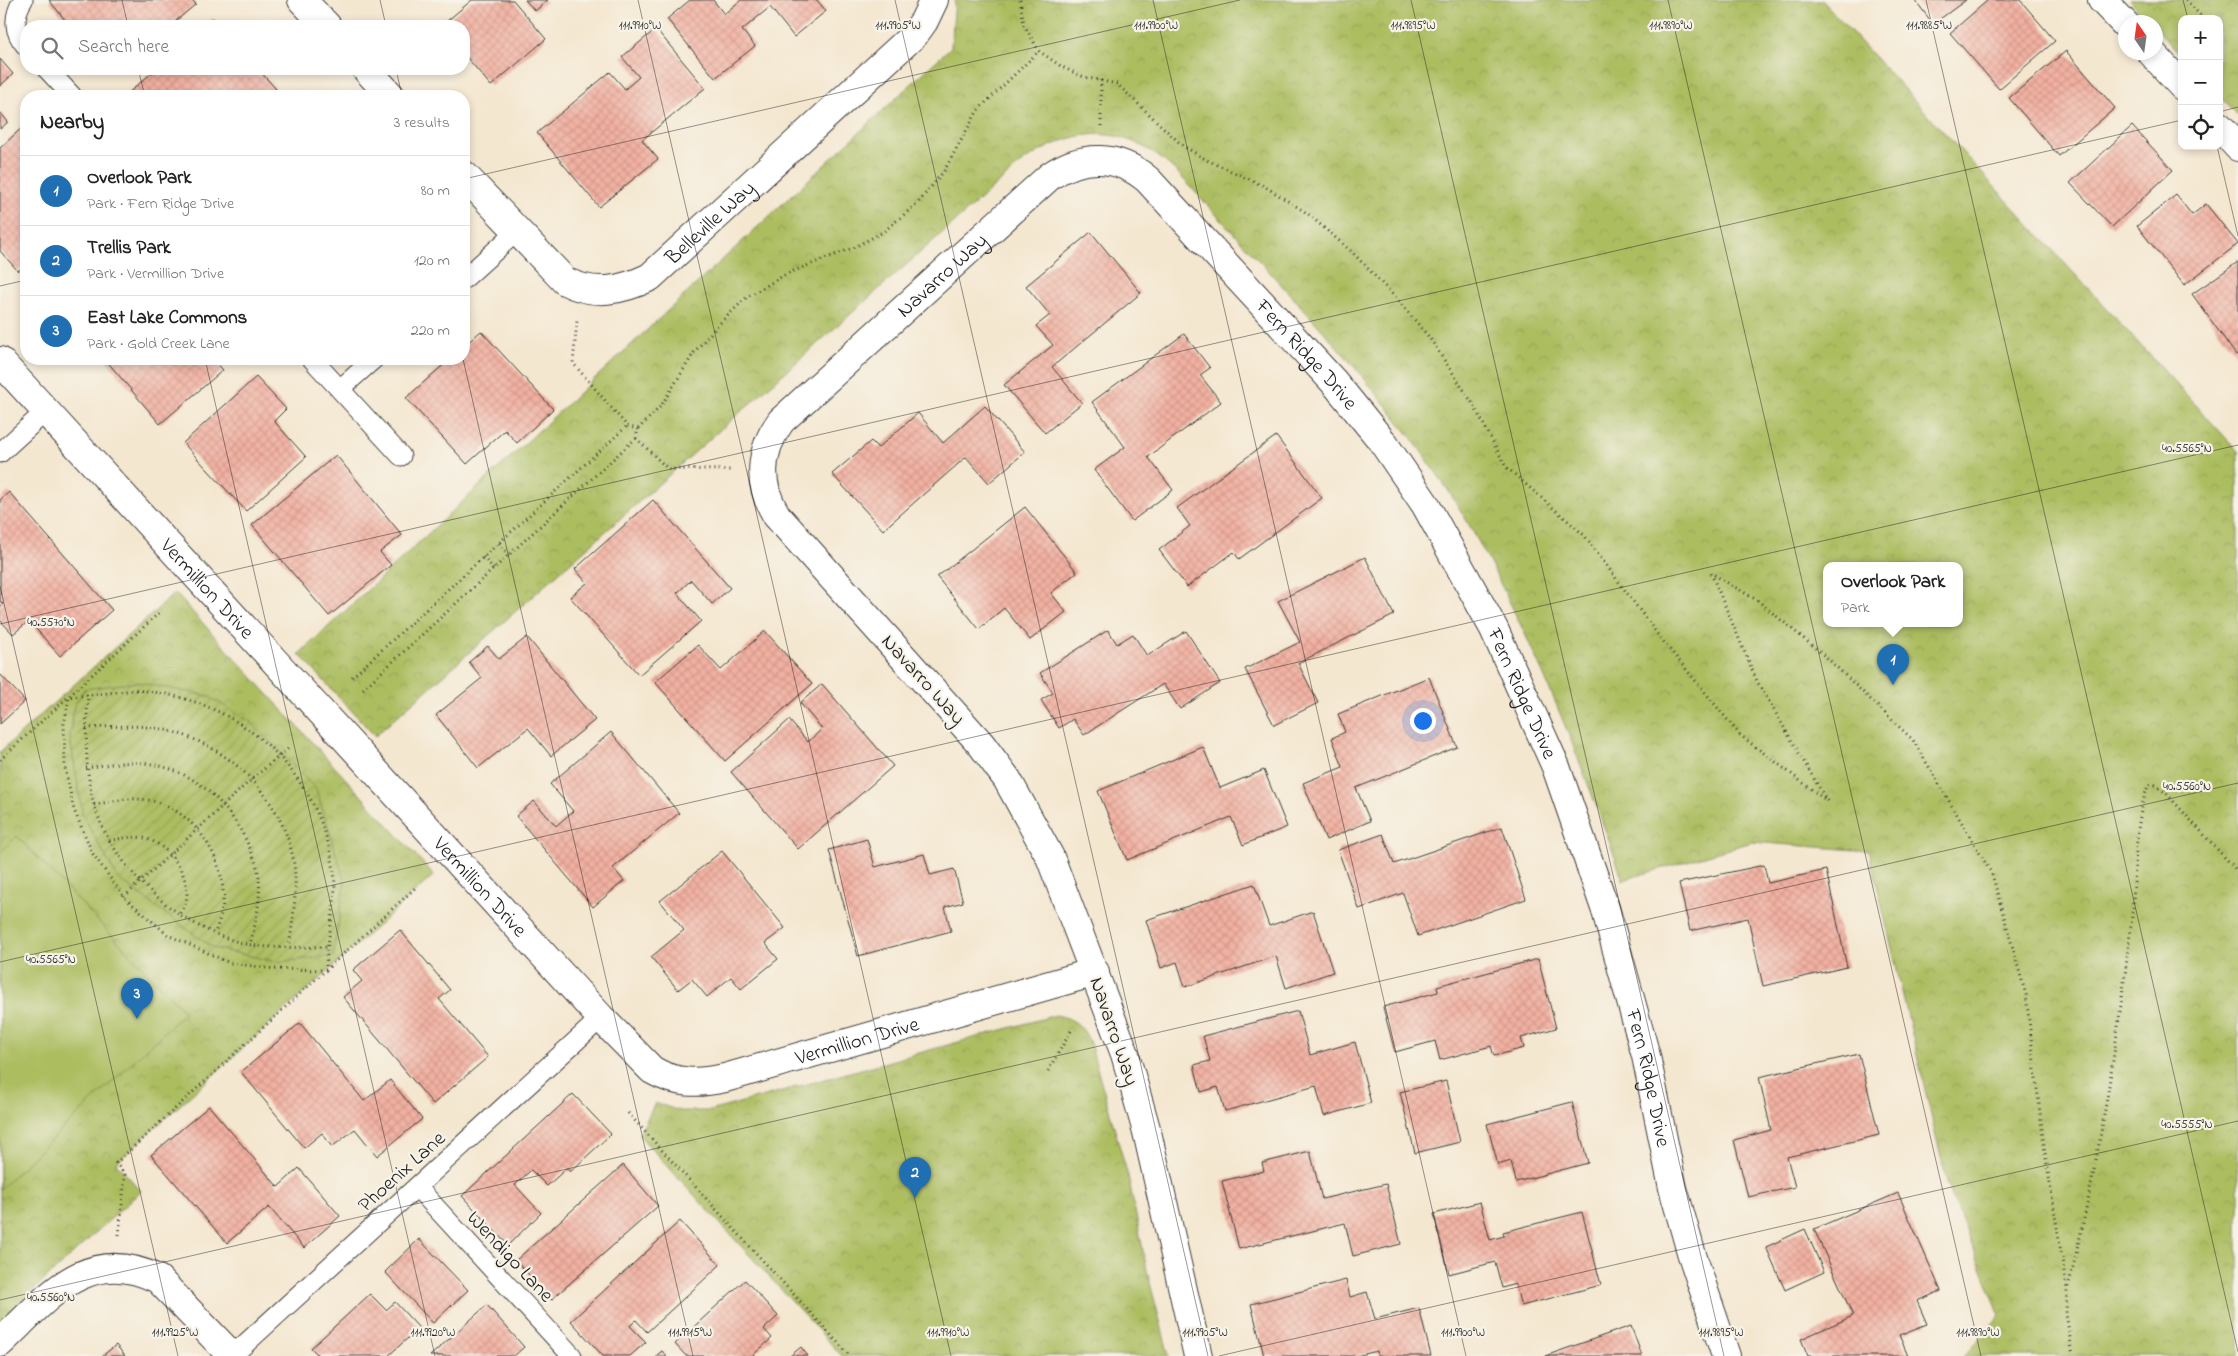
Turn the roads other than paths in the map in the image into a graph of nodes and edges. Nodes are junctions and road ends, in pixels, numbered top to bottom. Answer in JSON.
{"nodes":[{"id":1,"x":23,"y":0,"type":"edge"},
{"id":2,"x":302,"y":0,"type":"edge"},
{"id":3,"x":934,"y":0,"type":"edge"},
{"id":4,"x":2102,"y":0,"type":"edge"},
{"id":5,"x":2118,"y":17,"type":"edge"},
{"id":6,"x":321,"y":20,"type":"edge"},
{"id":7,"x":20,"y":37,"type":"edge"},
{"id":8,"x":2158,"y":60,"type":"edge"},
{"id":9,"x":53,"y":75,"type":"edge"},
{"id":10,"x":372,"y":75,"type":"edge"},
{"id":11,"x":2178,"y":82,"type":"edge"},
{"id":12,"x":66,"y":90,"type":"edge"},
{"id":13,"x":385,"y":90,"type":"edge"},
{"id":14,"x":2223,"y":130,"type":"edge"},
{"id":15,"x":1101,"y":147,"type":"joint"},
{"id":16,"x":2238,"y":147,"type":"edge"},
{"id":17,"x":470,"y":182,"type":"edge"},
{"id":18,"x":516,"y":232,"type":"junction"},
{"id":19,"x":470,"y":274,"type":"edge"},
{"id":20,"x":0,"y":361,"type":"edge"},
{"id":21,"x":317,"y":365,"type":"edge"},
{"id":22,"x":367,"y":365,"type":"edge"},
{"id":23,"x":340,"y":390,"type":"junction"},
{"id":24,"x":46,"y":411,"type":"junction"},
{"id":25,"x":0,"y":453,"type":"edge"},
{"id":26,"x":401,"y":456,"type":"dead end"},
{"id":27,"x":1095,"y":972,"type":"junction"},
{"id":28,"x":601,"y":1018,"type":"junction"},
{"id":29,"x":417,"y":1187,"type":"junction"},
{"id":30,"x":0,"y":1343,"type":"edge"},
{"id":31,"x":232,"y":1356,"type":"edge"},
{"id":32,"x":572,"y":1356,"type":"edge"},
{"id":33,"x":1198,"y":1356,"type":"edge"},
{"id":34,"x":1726,"y":1356,"type":"edge"}],
"edges":[{"from":1,"to":7,"type":"lane"},
{"from":2,"to":6,"type":"street"},
{"from":3,"to":18,"type":"street","name":"Belleville Way"},
{"from":4,"to":5,"type":"street"},
{"from":8,"to":11,"type":"street"},
{"from":9,"to":12,"type":"lane"},
{"from":10,"to":13,"type":"street"},
{"from":14,"to":16,"type":"street"},
{"from":15,"to":27,"type":"street","name":"Navarro Way"},
{"from":15,"to":34,"type":"street","name":"Fern Ridge Drive"},
{"from":17,"to":18,"type":"street","name":"Belleville Way"},
{"from":18,"to":19,"type":"lane"},
{"from":20,"to":24,"type":"street","name":"Vermillion Drive"},
{"from":21,"to":23,"type":"lane"},
{"from":22,"to":23,"type":"lane"},
{"from":23,"to":26,"type":"lane"},
{"from":24,"to":25,"type":"lane"},
{"from":24,"to":28,"type":"street","name":"Vermillion Drive"},
{"from":27,"to":28,"type":"street","name":"Vermillion Drive"},
{"from":27,"to":33,"type":"street","name":"Navarro Way"},
{"from":28,"to":29,"type":"lane","name":"Phoenix Lane"},
{"from":29,"to":31,"type":"lane","name":"Phoenix Lane"},
{"from":29,"to":32,"type":"lane","name":"Wendigo Lane"},
{"from":30,"to":31,"type":"street"}]}
